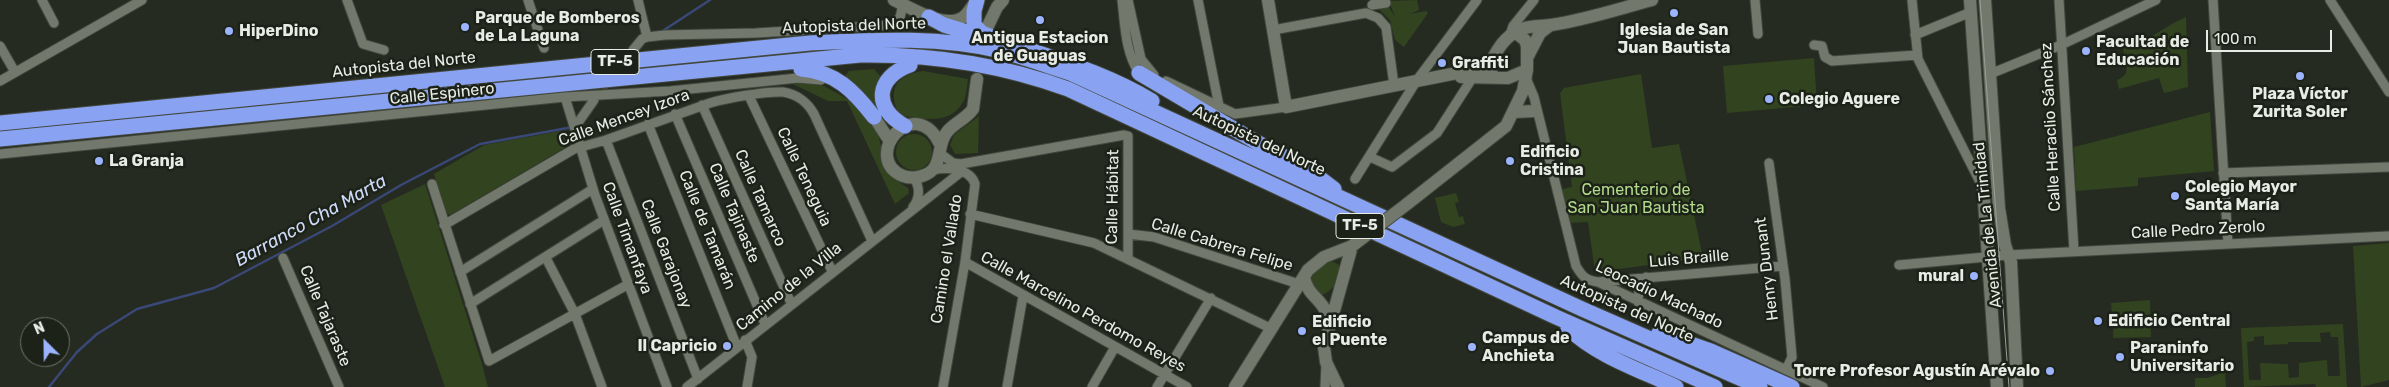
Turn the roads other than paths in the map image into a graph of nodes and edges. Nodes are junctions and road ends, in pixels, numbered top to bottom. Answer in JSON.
{"nodes":[{"id":1,"x":42,"y":0,"type":"edge"},
{"id":2,"x":142,"y":0,"type":"edge"},
{"id":3,"x":347,"y":0,"type":"edge"},
{"id":4,"x":528,"y":0,"type":"edge"},
{"id":5,"x":638,"y":0,"type":"edge"},
{"id":6,"x":977,"y":0,"type":"edge"},
{"id":7,"x":1003,"y":0,"type":"edge"},
{"id":8,"x":1122,"y":0,"type":"edge"},
{"id":9,"x":1128,"y":0,"type":"edge"},
{"id":10,"x":1198,"y":0,"type":"edge"},
{"id":11,"x":1268,"y":0,"type":"edge"},
{"id":12,"x":1477,"y":0,"type":"edge"},
{"id":13,"x":1534,"y":0,"type":"edge"},
{"id":14,"x":1652,"y":0,"type":"edge"},
{"id":15,"x":1755,"y":0,"type":"edge"},
{"id":16,"x":1912,"y":0,"type":"edge"},
{"id":17,"x":2059,"y":0,"type":"edge"},
{"id":18,"x":2156,"y":0,"type":"edge"},
{"id":19,"x":2213,"y":0,"type":"edge"},
{"id":20,"x":2330,"y":0,"type":"edge"},
{"id":21,"x":1987,"y":1,"type":"edge"},
{"id":22,"x":899,"y":2,"type":"edge"},
{"id":23,"x":1375,"y":2,"type":"edge"},
{"id":24,"x":1970,"y":6,"type":"edge"},
{"id":25,"x":929,"y":17,"type":"junction"},
{"id":26,"x":1374,"y":17,"type":"junction"},
{"id":27,"x":54,"y":23,"type":"dead end"},
{"id":28,"x":1549,"y":26,"type":"junction"},
{"id":29,"x":986,"y":30,"type":"dead end"},
{"id":30,"x":1273,"y":30,"type":"junction"},
{"id":31,"x":1512,"y":34,"type":"junction"},
{"id":32,"x":1758,"y":34,"type":"dead end"},
{"id":33,"x":1915,"y":35,"type":"junction"},
{"id":34,"x":647,"y":37,"type":"junction"},
{"id":35,"x":1004,"y":41,"type":"junction"},
{"id":36,"x":1814,"y":45,"type":"dead end"},
{"id":37,"x":2061,"y":45,"type":"junction"},
{"id":38,"x":0,"y":46,"type":"edge"},
{"id":39,"x":544,"y":48,"type":"dead end"},
{"id":40,"x":384,"y":50,"type":"dead end"},
{"id":41,"x":633,"y":50,"type":"dead end"},
{"id":42,"x":1917,"y":55,"type":"junction"},
{"id":43,"x":1493,"y":58,"type":"junction"},
{"id":44,"x":910,"y":65,"type":"junction"},
{"id":45,"x":721,"y":68,"type":"junction"},
{"id":46,"x":801,"y":69,"type":"junction"},
{"id":47,"x":1527,"y":69,"type":"junction"},
{"id":48,"x":15,"y":72,"type":"junction"},
{"id":49,"x":1140,"y":73,"type":"joint"},
{"id":50,"x":1990,"y":74,"type":"junction"},
{"id":51,"x":1473,"y":77,"type":"junction"},
{"id":52,"x":1436,"y":78,"type":"junction"},
{"id":53,"x":1494,"y":78,"type":"junction"},
{"id":54,"x":1508,"y":78,"type":"junction"},
{"id":55,"x":1417,"y":80,"type":"junction"},
{"id":56,"x":0,"y":82,"type":"edge"},
{"id":57,"x":1394,"y":85,"type":"junction"},
{"id":58,"x":1523,"y":91,"type":"junction"},
{"id":59,"x":2389,"y":92,"type":"edge"},
{"id":60,"x":749,"y":96,"type":"junction"},
{"id":61,"x":565,"y":97,"type":"junction"},
{"id":62,"x":594,"y":100,"type":"tunnel mouth"},
{"id":63,"x":702,"y":106,"type":"junction"},
{"id":64,"x":1218,"y":106,"type":"junction"},
{"id":65,"x":1286,"y":107,"type":"junction"},
{"id":66,"x":1514,"y":112,"type":"junction"},
{"id":67,"x":1536,"y":112,"type":"junction"},
{"id":68,"x":675,"y":114,"type":"junction"},
{"id":69,"x":874,"y":117,"type":"junction"},
{"id":70,"x":0,"y":123,"type":"edge"},
{"id":71,"x":648,"y":124,"type":"junction"},
{"id":72,"x":575,"y":126,"type":"junction"},
{"id":73,"x":905,"y":126,"type":"junction"},
{"id":74,"x":929,"y":128,"type":"junction"},
{"id":75,"x":1164,"y":133,"type":"junction"},
{"id":76,"x":1213,"y":138,"type":"junction"},
{"id":77,"x":0,"y":140,"type":"edge"},
{"id":78,"x":606,"y":140,"type":"junction"},
{"id":79,"x":889,"y":140,"type":"junction"},
{"id":80,"x":580,"y":148,"type":"junction"},
{"id":81,"x":940,"y":149,"type":"junction"},
{"id":82,"x":0,"y":154,"type":"edge"},
{"id":83,"x":1370,"y":157,"type":"junction"},
{"id":84,"x":1769,"y":163,"type":"dead end"},
{"id":85,"x":2389,"y":167,"type":"edge"},
{"id":86,"x":933,"y":170,"type":"junction"},
{"id":87,"x":961,"y":172,"type":"junction"},
{"id":88,"x":2223,"y":173,"type":"junction"},
{"id":89,"x":914,"y":178,"type":"junction"},
{"id":90,"x":1354,"y":179,"type":"dead end"},
{"id":91,"x":432,"y":184,"type":"dead end"},
{"id":92,"x":1983,"y":187,"type":"junction"},
{"id":93,"x":593,"y":189,"type":"junction"},
{"id":94,"x":1348,"y":202,"type":"junction"},
{"id":95,"x":910,"y":211,"type":"junction"},
{"id":96,"x":970,"y":214,"type":"junction"},
{"id":97,"x":604,"y":220,"type":"junction"},
{"id":98,"x":444,"y":224,"type":"junction"},
{"id":99,"x":1128,"y":234,"type":"junction"},
{"id":100,"x":2389,"y":236,"type":"edge"},
{"id":101,"x":872,"y":241,"type":"junction"},
{"id":102,"x":2228,"y":244,"type":"junction"},
{"id":103,"x":1352,"y":246,"type":"junction"},
{"id":104,"x":2074,"y":251,"type":"junction"},
{"id":105,"x":1330,"y":254,"type":"junction"},
{"id":106,"x":1999,"y":256,"type":"junction"},
{"id":107,"x":283,"y":258,"type":"dead end"},
{"id":108,"x":546,"y":258,"type":"junction"},
{"id":109,"x":1128,"y":258,"type":"junction"},
{"id":110,"x":965,"y":262,"type":"junction"},
{"id":111,"x":1899,"y":265,"type":"dead end"},
{"id":112,"x":1783,"y":266,"type":"junction"},
{"id":113,"x":1345,"y":268,"type":"junction"},
{"id":114,"x":832,"y":271,"type":"junction"},
{"id":115,"x":460,"y":272,"type":"junction"},
{"id":116,"x":1646,"y":277,"type":"junction"},
{"id":117,"x":1598,"y":282,"type":"junction"},
{"id":118,"x":628,"y":285,"type":"junction"},
{"id":119,"x":1340,"y":287,"type":"junction"},
{"id":120,"x":1308,"y":288,"type":"junction"},
{"id":121,"x":1023,"y":296,"type":"junction"},
{"id":122,"x":1212,"y":298,"type":"junction"},
{"id":123,"x":1288,"y":299,"type":"junction"},
{"id":124,"x":1638,"y":302,"type":"junction"},
{"id":125,"x":791,"y":303,"type":"junction"},
{"id":126,"x":470,"y":304,"type":"junction"},
{"id":127,"x":574,"y":314,"type":"junction"},
{"id":128,"x":1556,"y":317,"type":"junction"},
{"id":129,"x":765,"y":324,"type":"junction"},
{"id":130,"x":1270,"y":328,"type":"junction"},
{"id":131,"x":1328,"y":328,"type":"junction"},
{"id":132,"x":1636,"y":332,"type":"junction"},
{"id":133,"x":746,"y":340,"type":"junction"},
{"id":134,"x":737,"y":347,"type":"junction"},
{"id":135,"x":1115,"y":347,"type":"junction"},
{"id":136,"x":1326,"y":362,"type":"junction"},
{"id":137,"x":1752,"y":368,"type":"junction"},
{"id":138,"x":1786,"y":370,"type":"junction"},
{"id":139,"x":1165,"y":374,"type":"junction"},
{"id":140,"x":698,"y":379,"type":"junction"},
{"id":141,"x":339,"y":387,"type":"edge"},
{"id":142,"x":602,"y":387,"type":"edge"},
{"id":143,"x":667,"y":387,"type":"edge"},
{"id":144,"x":687,"y":387,"type":"edge"},
{"id":145,"x":747,"y":387,"type":"edge"},
{"id":146,"x":943,"y":387,"type":"edge"},
{"id":147,"x":1007,"y":387,"type":"edge"},
{"id":148,"x":1092,"y":387,"type":"edge"},
{"id":149,"x":1157,"y":387,"type":"edge"},
{"id":150,"x":1187,"y":387,"type":"edge"},
{"id":151,"x":1235,"y":387,"type":"edge"},
{"id":152,"x":1325,"y":387,"type":"edge"},
{"id":153,"x":1338,"y":387,"type":"edge"},
{"id":154,"x":1676,"y":387,"type":"edge"},
{"id":155,"x":1715,"y":387,"type":"edge"},
{"id":156,"x":1760,"y":387,"type":"edge"},
{"id":157,"x":1792,"y":387,"type":"edge"},
{"id":158,"x":1798,"y":387,"type":"edge"},
{"id":159,"x":1823,"y":387,"type":"edge"},
{"id":160,"x":1997,"y":387,"type":"edge"},
{"id":161,"x":2017,"y":387,"type":"edge"}],
"edges":[{"from":1,"to":27,"type":"street"},
{"from":2,"to":48,"type":"street"},
{"from":3,"to":40,"type":"street"},
{"from":4,"to":39,"type":"street"},
{"from":5,"to":34,"type":"street"},
{"from":6,"to":25,"type":"street"},
{"from":6,"to":35,"type":"highway"},
{"from":7,"to":29,"type":"street"},
{"from":8,"to":49,"type":"street"},
{"from":9,"to":64,"type":"street"},
{"from":10,"to":64,"type":"street"},
{"from":11,"to":30,"type":"street"},
{"from":12,"to":55,"type":"street"},
{"from":13,"to":31,"type":"street"},
{"from":14,"to":28,"type":"street"},
{"from":15,"to":32,"type":"street"},
{"from":16,"to":33,"type":"street"},
{"from":17,"to":37,"type":"street","name":"Calle Heraclio Sánchez"},
{"from":18,"to":37,"type":"street"},
{"from":19,"to":88,"type":"street"},
{"from":20,"to":59,"type":"street"},
{"from":21,"to":50,"type":"street","name":"Avenida de La Trinidad"},
{"from":22,"to":25,"type":"street"},
{"from":22,"to":34,"type":"street"},
{"from":23,"to":26,"type":"street"},
{"from":24,"to":33,"type":"street"},
{"from":24,"to":92,"type":"street","name":"Avenida de La Trinidad"},
{"from":25,"to":35,"type":"highway"},
{"from":26,"to":30,"type":"street"},
{"from":26,"to":57,"type":"street"},
{"from":28,"to":31,"type":"street"},
{"from":28,"to":47,"type":"street"},
{"from":30,"to":65,"type":"street"},
{"from":31,"to":43,"type":"street"},
{"from":31,"to":47,"type":"street"},
{"from":33,"to":42,"type":"street"},
{"from":34,"to":41,"type":"street"},
{"from":35,"to":76,"type":"highway"},
{"from":36,"to":42,"type":"street"},
{"from":37,"to":50,"type":"street"},
{"from":37,"to":104,"type":"street","name":"Calle Heraclio Sánchez"},
{"from":38,"to":48,"type":"street"},
{"from":42,"to":92,"type":"street"},
{"from":43,"to":52,"type":"street"},
{"from":43,"to":53,"type":"street"},
{"from":44,"to":46,"type":"highway"},
{"from":44,"to":73,"type":"highway"},
{"from":44,"to":75,"type":"highway"},
{"from":45,"to":46,"type":"highway"},
{"from":45,"to":75,"type":"highway","name":"Autopista del Norte","number":"TF-5"},
{"from":45,"to":77,"type":"highway","name":"Autopista del Norte","number":"TF-5"},
{"from":46,"to":69,"type":"highway"},
{"from":47,"to":54,"type":"street"},
{"from":47,"to":58,"type":"street"},
{"from":47,"to":67,"type":"street","name":"Leocadio Machado"},
{"from":48,"to":56,"type":"street"},
{"from":49,"to":94,"type":"highway"},
{"from":50,"to":106,"type":"street","name":"Avenida de La Trinidad"},
{"from":51,"to":52,"type":"street"},
{"from":51,"to":53,"type":"street"},
{"from":51,"to":83,"type":"street"},
{"from":52,"to":55,"type":"street"},
{"from":53,"to":54,"type":"street"},
{"from":54,"to":58,"type":"street"},
{"from":55,"to":57,"type":"street"},
{"from":55,"to":83,"type":"street"},
{"from":57,"to":65,"type":"street"},
{"from":58,"to":66,"type":"street"},
{"from":58,"to":67,"type":"street","name":"Leocadio Machado"},
{"from":60,"to":63,"type":"street","name":"Calle Mencey Izora"},
{"from":60,"to":101,"type":"street","name":"Calle Mencey Izora"},
{"from":60,"to":114,"type":"street","name":"Calle Teneguia"},
{"from":61,"to":69,"type":"street","name":"Calle Espinero"},
{"from":61,"to":72,"type":"street","name":"Calle Timanfaya"},
{"from":61,"to":82,"type":"street","name":"Calle Espinero"},
{"from":62,"to":72,"type":"street"},
{"from":63,"to":68,"type":"street","name":"Calle Mencey Izora"},
{"from":63,"to":125,"type":"street","name":"Calle Tamarco"},
{"from":64,"to":65,"type":"street"},
{"from":66,"to":67,"type":"street"},
{"from":66,"to":103,"type":"street","bridge":true},
{"from":67,"to":117,"type":"street","name":"Leocadio Machado"},
{"from":68,"to":71,"type":"street","name":"Calle Mencey Izora"},
{"from":68,"to":129,"type":"street","name":"Calle Tajinaste"},
{"from":69,"to":79,"type":"street"},
{"from":70,"to":76,"type":"highway","name":"Autopista del Norte","number":"TF-5"},
{"from":71,"to":78,"type":"street","name":"Calle Mencey Izora"},
{"from":71,"to":134,"type":"street","name":"Calle de Tamarán"},
{"from":72,"to":80,"type":"street","name":"Calle Timanfaya"},
{"from":73,"to":74,"type":"street"},
{"from":73,"to":79,"type":"street"},
{"from":74,"to":81,"type":"street"},
{"from":74,"to":81,"type":"street"},
{"from":75,"to":128,"type":"highway","name":"Autopista del Norte","number":"TF-5"},
{"from":76,"to":94,"type":"highway","name":"Autopista del Norte","number":"TF-5"},
{"from":78,"to":80,"type":"street","name":"Calle Mencey Izora"},
{"from":78,"to":140,"type":"street","name":"Calle Garajonay"},
{"from":79,"to":89,"type":"street"},
{"from":80,"to":93,"type":"street","name":"Calle Timanfaya"},
{"from":80,"to":98,"type":"street","name":"Calle Mencey Izora"},
{"from":81,"to":86,"type":"street"},
{"from":81,"to":99,"type":"street","name":"Calle Hábitat"},
{"from":83,"to":90,"type":"street"},
{"from":84,"to":112,"type":"street","name":"Henry Dunant"},
{"from":85,"to":88,"type":"street"},
{"from":86,"to":87,"type":"street","name":"Camino el Vallado"},
{"from":86,"to":89,"type":"street"},
{"from":87,"to":95,"type":"street","name":"Camino de la Villa"},
{"from":87,"to":96,"type":"street","name":"Camino el Vallado"},
{"from":88,"to":102,"type":"street"},
{"from":89,"to":95,"type":"street"},
{"from":91,"to":98,"type":"street"},
{"from":92,"to":106,"type":"street","name":"Avenida de La Trinidad"},
{"from":93,"to":97,"type":"street","name":"Calle Timanfaya"},
{"from":93,"to":115,"type":"street"},
{"from":94,"to":132,"type":"highway","name":"Autopista del Norte","number":"TF-5"},
{"from":95,"to":101,"type":"street","name":"Camino de la Villa"},
{"from":96,"to":109,"type":"street"},
{"from":96,"to":110,"type":"street","name":"Camino el Vallado"},
{"from":97,"to":108,"type":"street"},
{"from":97,"to":118,"type":"street","name":"Calle Timanfaya"},
{"from":98,"to":115,"type":"street"},
{"from":99,"to":109,"type":"street","name":"Calle Hábitat"},
{"from":99,"to":120,"type":"street","name":"Calle Cabrera Felipe"},
{"from":100,"to":102,"type":"street","name":"Calle Pedro Zerolo"},
{"from":101,"to":114,"type":"street","name":"Camino de la Villa"},
{"from":102,"to":104,"type":"street","name":"Calle Pedro Zerolo"},
{"from":103,"to":105,"type":"street"},
{"from":103,"to":113,"type":"street"},
{"from":104,"to":106,"type":"street","name":"Calle Pedro Zerolo"},
{"from":105,"to":113,"type":"street"},
{"from":105,"to":120,"type":"street"},
{"from":106,"to":111,"type":"street","name":"Calle Pedro Zerolo"},
{"from":106,"to":160,"type":"street","name":"Avenida de La Trinidad"},
{"from":106,"to":161,"type":"street","name":"Avenida de La Trinidad"},
{"from":107,"to":141,"type":"street","name":"Calle Tajaraste"},
{"from":108,"to":126,"type":"street"},
{"from":108,"to":127,"type":"street"},
{"from":109,"to":122,"type":"street"},
{"from":110,"to":121,"type":"street","name":"Calle Marcelino Perdomo Reyes"},
{"from":110,"to":146,"type":"street","name":"Camino el Vallado"},
{"from":112,"to":116,"type":"street","name":"Luis Braille"},
{"from":112,"to":138,"type":"street","name":"Henry Dunant"},
{"from":113,"to":119,"type":"street"},
{"from":114,"to":125,"type":"street","name":"Camino de la Villa"},
{"from":115,"to":126,"type":"street"},
{"from":116,"to":117,"type":"street","name":"Luis Braille"},
{"from":116,"to":124,"type":"street"},
{"from":117,"to":124,"type":"street","name":"Leocadio Machado"},
{"from":118,"to":127,"type":"street"},
{"from":118,"to":143,"type":"street","name":"Calle Timanfaya"},
{"from":119,"to":120,"type":"street"},
{"from":119,"to":131,"type":"street"},
{"from":120,"to":123,"type":"street"},
{"from":120,"to":123,"type":"street"},
{"from":120,"to":131,"type":"street"},
{"from":121,"to":135,"type":"street","name":"Calle Marcelino Perdomo Reyes"},
{"from":121,"to":147,"type":"street"},
{"from":122,"to":130,"type":"street"},
{"from":122,"to":139,"type":"street"},
{"from":123,"to":130,"type":"street"},
{"from":124,"to":138,"type":"street","name":"Leocadio Machado"},
{"from":125,"to":129,"type":"street","name":"Camino de la Villa"},
{"from":126,"to":127,"type":"street"},
{"from":127,"to":142,"type":"street"},
{"from":128,"to":154,"type":"highway"},
{"from":128,"to":155,"type":"highway","name":"Autopista del Norte","number":"TF-5"},
{"from":129,"to":133,"type":"street","name":"Camino de la Villa"},
{"from":130,"to":151,"type":"street"},
{"from":131,"to":136,"type":"street"},
{"from":132,"to":137,"type":"highway"},
{"from":132,"to":156,"type":"highway","name":"Autopista del Norte","number":"TF-5"},
{"from":133,"to":134,"type":"street","name":"Camino de la Villa"},
{"from":133,"to":145,"type":"street"},
{"from":134,"to":140,"type":"street","name":"Camino de la Villa"},
{"from":135,"to":139,"type":"street","name":"Calle Marcelino Perdomo Reyes"},
{"from":135,"to":148,"type":"street"},
{"from":136,"to":152,"type":"street"},
{"from":136,"to":153,"type":"street"},
{"from":137,"to":157,"type":"highway"},
{"from":137,"to":158,"type":"highway"},
{"from":138,"to":159,"type":"street","name":"Leocadio Machado"},
{"from":139,"to":149,"type":"street"},
{"from":139,"to":150,"type":"street","name":"Calle Marcelino Perdomo Reyes"},
{"from":140,"to":144,"type":"street","name":"Camino de la Villa"}]}
